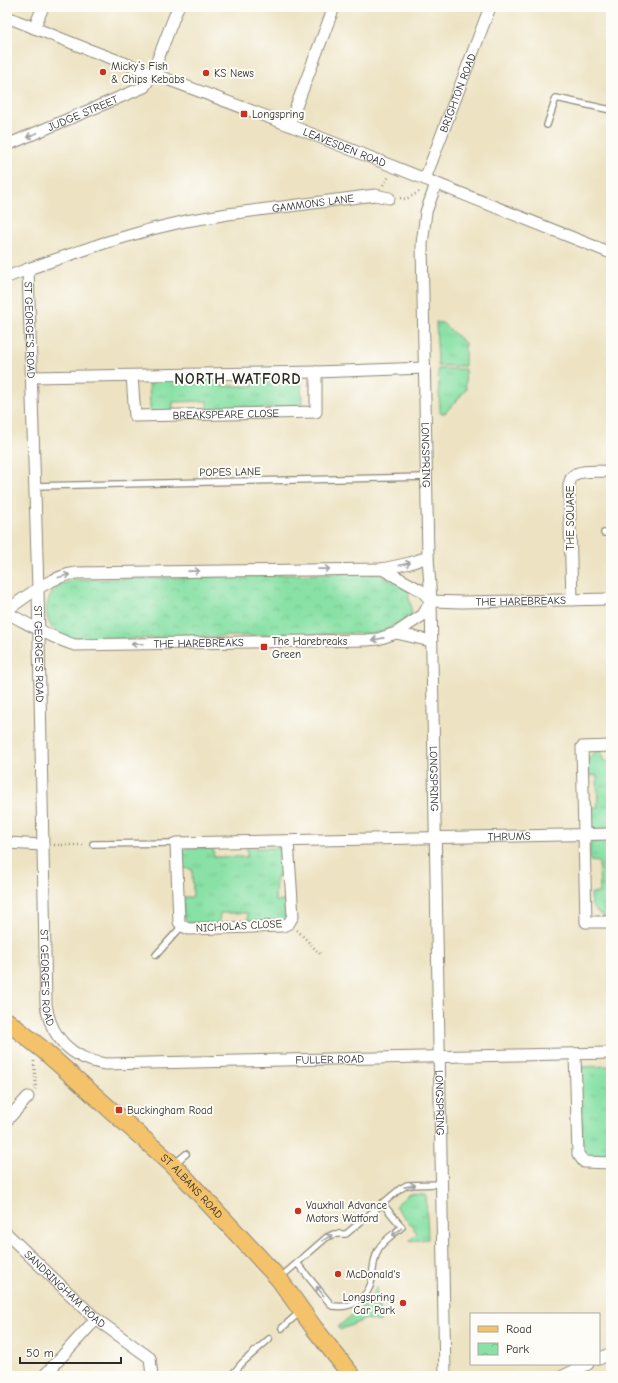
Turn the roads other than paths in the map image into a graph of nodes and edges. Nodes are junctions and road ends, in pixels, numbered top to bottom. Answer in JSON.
{"nodes":[{"id":1,"x":43,"y":7,"type":"edge"},
{"id":2,"x":334,"y":7,"type":"edge"},
{"id":3,"x":490,"y":7,"type":"edge"},
{"id":4,"x":175,"y":8,"type":"edge"},
{"id":5,"x":7,"y":17,"type":"edge"},
{"id":6,"x":34,"y":28,"type":"junction"},
{"id":7,"x":152,"y":74,"type":"junction"},
{"id":8,"x":611,"y":110,"type":"edge"},
{"id":9,"x":547,"y":124,"type":"dead end"},
{"id":10,"x":290,"y":126,"type":"junction"},
{"id":11,"x":7,"y":145,"type":"edge"},
{"id":12,"x":425,"y":179,"type":"junction"},
{"id":13,"x":436,"y":184,"type":"junction"},
{"id":14,"x":389,"y":198,"type":"road end"},
{"id":15,"x":611,"y":253,"type":"edge"},
{"id":16,"x":28,"y":269,"type":"junction"},
{"id":17,"x":7,"y":278,"type":"edge"},
{"id":18,"x":425,"y":368,"type":"junction"},
{"id":19,"x":316,"y":372,"type":"junction"},
{"id":20,"x":132,"y":376,"type":"junction"},
{"id":21,"x":32,"y":377,"type":"junction"},
{"id":22,"x":611,"y":471,"type":"edge"},
{"id":23,"x":427,"y":477,"type":"junction"},
{"id":24,"x":34,"y":486,"type":"junction"},
{"id":25,"x":604,"y":533,"type":"dead end"},
{"id":26,"x":611,"y":533,"type":"edge"},
{"id":27,"x":428,"y":557,"type":"junction"},
{"id":28,"x":382,"y":569,"type":"junction"},
{"id":29,"x":38,"y":589,"type":"junction"},
{"id":30,"x":611,"y":599,"type":"edge"},
{"id":31,"x":572,"y":600,"type":"junction"},
{"id":32,"x":431,"y":601,"type":"junction"},
{"id":33,"x":7,"y":610,"type":"edge"},
{"id":34,"x":7,"y":613,"type":"edge"},
{"id":35,"x":38,"y":630,"type":"junction"},
{"id":36,"x":396,"y":633,"type":"junction"},
{"id":37,"x":431,"y":641,"type":"junction"},
{"id":38,"x":611,"y":746,"type":"edge"},
{"id":39,"x":611,"y":834,"type":"edge"},
{"id":40,"x":584,"y":835,"type":"junction"},
{"id":41,"x":435,"y":837,"type":"junction"},
{"id":42,"x":288,"y":841,"type":"junction"},
{"id":43,"x":7,"y":843,"type":"edge"},
{"id":44,"x":176,"y":843,"type":"junction"},
{"id":45,"x":93,"y":844,"type":"road end"},
{"id":46,"x":43,"y":845,"type":"junction"},
{"id":47,"x":611,"y":922,"type":"edge"},
{"id":48,"x":182,"y":926,"type":"junction"},
{"id":49,"x":156,"y":955,"type":"dead end"},
{"id":50,"x":7,"y":1021,"type":"edge"},
{"id":51,"x":57,"y":1036,"type":"joint"},
{"id":52,"x":611,"y":1053,"type":"edge"},
{"id":53,"x":575,"y":1054,"type":"junction"},
{"id":54,"x":440,"y":1057,"type":"junction"},
{"id":55,"x":28,"y":1097,"type":"road end"},
{"id":56,"x":7,"y":1120,"type":"edge"},
{"id":57,"x":186,"y":1154,"type":"dead end"},
{"id":58,"x":611,"y":1163,"type":"edge"},
{"id":59,"x":173,"y":1165,"type":"junction"},
{"id":60,"x":442,"y":1184,"type":"junction"},
{"id":61,"x":382,"y":1202,"type":"junction"},
{"id":62,"x":7,"y":1234,"type":"edge"},
{"id":63,"x":297,"y":1263,"type":"junction"},
{"id":64,"x":279,"y":1278,"type":"junction"},
{"id":65,"x":302,"y":1310,"type":"junction"},
{"id":66,"x":96,"y":1319,"type":"junction"},
{"id":67,"x":282,"y":1328,"type":"dead end"},
{"id":68,"x":269,"y":1339,"type":"dead end"},
{"id":69,"x":611,"y":1353,"type":"edge"},
{"id":70,"x":600,"y":1358,"type":"edge"},
{"id":71,"x":586,"y":1365,"type":"edge"},
{"id":72,"x":44,"y":1376,"type":"edge"},
{"id":73,"x":152,"y":1376,"type":"edge"},
{"id":74,"x":231,"y":1376,"type":"edge"},
{"id":75,"x":352,"y":1376,"type":"edge"},
{"id":76,"x":446,"y":1376,"type":"edge"},
{"id":77,"x":563,"y":1376,"type":"edge"}],
"edges":[{"from":1,"to":6,"type":"street"},
{"from":2,"to":10,"type":"street"},
{"from":3,"to":12,"type":"street","name":"BRIGHTON ROAD"},
{"from":4,"to":7,"type":"street","name":"JUDGE STREET"},
{"from":5,"to":6,"type":"street","name":"LEAVESDEN ROAD"},
{"from":6,"to":7,"type":"street","name":"LEAVESDEN ROAD"},
{"from":7,"to":10,"type":"street","name":"LEAVESDEN ROAD"},
{"from":7,"to":11,"type":"street","name":"JUDGE STREET","one_way":true},
{"from":8,"to":9,"type":"lane"},
{"from":10,"to":12,"type":"street","name":"LEAVESDEN ROAD"},
{"from":12,"to":13,"type":"street","name":"LEAVESDEN ROAD"},
{"from":13,"to":15,"type":"street"},
{"from":13,"to":18,"type":"street","name":"LONGSPRING"},
{"from":14,"to":16,"type":"street","name":"GAMMONS LANE"},
{"from":16,"to":17,"type":"street","name":"GAMMONS LANE"},
{"from":16,"to":21,"type":"street","name":"ST GEORGE'S ROAD"},
{"from":18,"to":19,"type":"street"},
{"from":18,"to":23,"type":"street","name":"LONGSPRING"},
{"from":19,"to":20,"type":"street"},
{"from":19,"to":20,"type":"street","name":"BREAKSPEARE CLOSE"},
{"from":20,"to":21,"type":"street"},
{"from":21,"to":24,"type":"street","name":"ST GEORGE'S ROAD"},
{"from":22,"to":31,"type":"street","name":"THE SQUARE"},
{"from":23,"to":24,"type":"lane","name":"POPES LANE"},
{"from":23,"to":27,"type":"street","name":"LONGSPRING"},
{"from":24,"to":29,"type":"street","name":"ST GEORGE'S ROAD"},
{"from":25,"to":26,"type":"lane"},
{"from":28,"to":27,"type":"street","one_way":true},
{"from":27,"to":32,"type":"street","name":"LONGSPRING"},
{"from":29,"to":28,"type":"street","one_way":true},
{"from":28,"to":32,"type":"street"},
{"from":29,"to":33,"type":"street"},
{"from":29,"to":35,"type":"street","name":"ST GEORGE'S ROAD"},
{"from":30,"to":31,"type":"street","name":"THE HAREBREAKS"},
{"from":31,"to":32,"type":"street","name":"THE HAREBREAKS"},
{"from":32,"to":36,"type":"street","name":"THE HAREBREAKS"},
{"from":32,"to":37,"type":"street","name":"LONGSPRING"},
{"from":34,"to":35,"type":"street","name":"THE HAREBREAKS"},
{"from":36,"to":35,"type":"street","name":"THE HAREBREAKS","one_way":true},
{"from":35,"to":46,"type":"street","name":"ST GEORGE'S ROAD"},
{"from":36,"to":37,"type":"street"},
{"from":37,"to":41,"type":"street","name":"LONGSPRING"},
{"from":38,"to":40,"type":"street"},
{"from":39,"to":40,"type":"street","name":"THRUMS"},
{"from":40,"to":41,"type":"street","name":"THRUMS"},
{"from":40,"to":47,"type":"street"},
{"from":41,"to":42,"type":"street"},
{"from":41,"to":54,"type":"street","name":"LONGSPRING"},
{"from":42,"to":44,"type":"street"},
{"from":42,"to":48,"type":"street","name":"NICHOLAS CLOSE"},
{"from":43,"to":46,"type":"street"},
{"from":44,"to":45,"type":"lane"},
{"from":44,"to":48,"type":"street","name":"NICHOLAS CLOSE"},
{"from":46,"to":51,"type":"street","name":"ST GEORGE'S ROAD"},
{"from":48,"to":49,"type":"lane"},
{"from":50,"to":59,"type":"main road","name":"ST ALBANS ROAD"},
{"from":51,"to":54,"type":"street","name":"FULLER ROAD"},
{"from":52,"to":53,"type":"street","name":"FULLER ROAD"},
{"from":53,"to":54,"type":"street","name":"FULLER ROAD"},
{"from":53,"to":58,"type":"street"},
{"from":54,"to":60,"type":"street","name":"LONGSPRING"},
{"from":55,"to":56,"type":"street"},
{"from":57,"to":59,"type":"lane"},
{"from":59,"to":64,"type":"main road","name":"ST ALBANS ROAD"},
{"from":61,"to":60,"type":"lane","one_way":true},
{"from":60,"to":76,"type":"street","name":"LONGSPRING"},
{"from":63,"to":61,"type":"lane","one_way":true},
{"from":61,"to":63,"type":"lane","one_way":true},
{"from":62,"to":66,"type":"street","name":"SANDRINGHAM ROAD"},
{"from":63,"to":64,"type":"lane"},
{"from":64,"to":65,"type":"main road","name":"ST ALBANS ROAD"},
{"from":65,"to":67,"type":"lane"},
{"from":65,"to":75,"type":"main road","name":"ST ALBANS ROAD"},
{"from":66,"to":72,"type":"street"},
{"from":66,"to":73,"type":"street","name":"SANDRINGHAM ROAD"},
{"from":68,"to":74,"type":"lane"},
{"from":69,"to":70,"type":"street"},
{"from":71,"to":77,"type":"street"}]}
